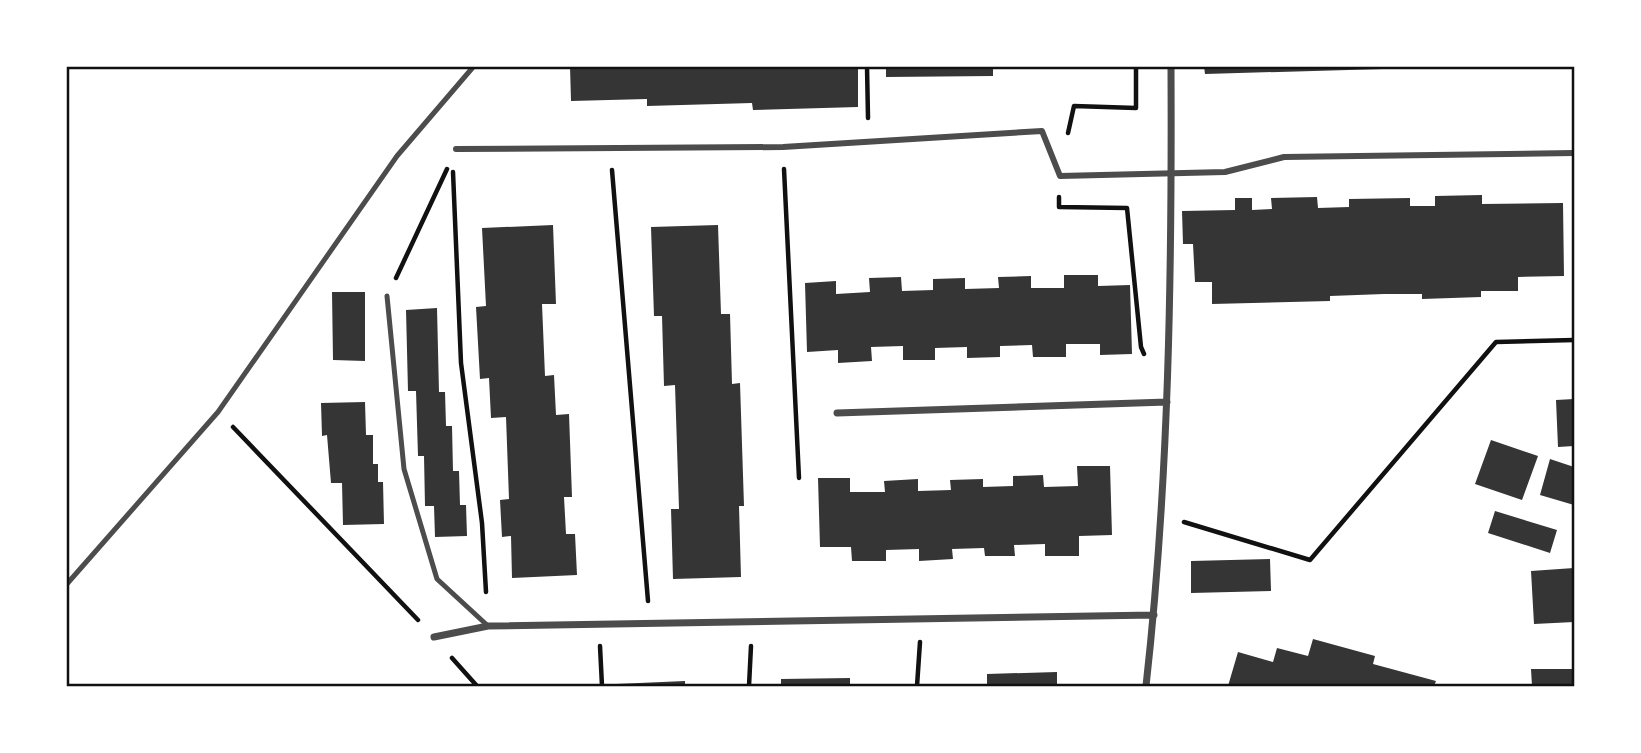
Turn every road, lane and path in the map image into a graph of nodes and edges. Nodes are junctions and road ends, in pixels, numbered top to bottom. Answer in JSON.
{"nodes":[{"id":1,"x":474,"y":66,"type":"edge"},
{"id":2,"x":867,"y":66,"type":"edge"},
{"id":3,"x":1136,"y":66,"type":"edge"},
{"id":4,"x":1171,"y":66,"type":"edge"},
{"id":5,"x":869,"y":144,"type":"junction"},
{"id":6,"x":783,"y":147,"type":"junction"},
{"id":7,"x":456,"y":149,"type":"dead end"},
{"id":8,"x":611,"y":150,"type":"junction"},
{"id":9,"x":1574,"y":153,"type":"edge"},
{"id":10,"x":1060,"y":176,"type":"junction"},
{"id":11,"x":387,"y":296,"type":"joint"},
{"id":12,"x":1574,"y":340,"type":"edge"},
{"id":13,"x":1146,"y":358,"type":"dead end"},
{"id":14,"x":1167,"y":402,"type":"junction"},
{"id":15,"x":218,"y":412,"type":"junction"},
{"id":16,"x":837,"y":413,"type":"dead end"},
{"id":17,"x":799,"y":478,"type":"dead end"},
{"id":18,"x":1160,"y":514,"type":"junction"},
{"id":19,"x":66,"y":585,"type":"edge"},
{"id":20,"x":1154,"y":615,"type":"junction"},
{"id":21,"x":922,"y":617,"type":"junction"},
{"id":22,"x":752,"y":620,"type":"junction"},
{"id":23,"x":650,"y":623,"type":"junction"},
{"id":24,"x":599,"y":624,"type":"junction"},
{"id":25,"x":488,"y":626,"type":"junction"},
{"id":26,"x":434,"y":638,"type":"junction"},
{"id":27,"x":477,"y":687,"type":"edge"},
{"id":28,"x":602,"y":687,"type":"edge"},
{"id":29,"x":749,"y":687,"type":"edge"},
{"id":30,"x":917,"y":687,"type":"edge"},
{"id":31,"x":1146,"y":687,"type":"edge"}],
"edges":[{"from":1,"to":15,"type":"lane"},
{"from":2,"to":5,"type":"path"},
{"from":3,"to":10,"type":"path"},
{"from":4,"to":14,"type":"street"},
{"from":5,"to":6,"type":"street"},
{"from":5,"to":10,"type":"street"},
{"from":6,"to":8,"type":"street"},
{"from":6,"to":17,"type":"path"},
{"from":7,"to":8,"type":"street"},
{"from":8,"to":23,"type":"path"},
{"from":9,"to":10,"type":"street"},
{"from":10,"to":13,"type":"path"},
{"from":11,"to":25,"type":"lane"},
{"from":11,"to":25,"type":"path"},
{"from":12,"to":18,"type":"path"},
{"from":14,"to":16,"type":"street"},
{"from":14,"to":18,"type":"street"},
{"from":15,"to":19,"type":"lane"},
{"from":15,"to":26,"type":"path"},
{"from":18,"to":20,"type":"street"},
{"from":20,"to":21,"type":"street"},
{"from":20,"to":31,"type":"street"},
{"from":21,"to":22,"type":"street"},
{"from":21,"to":30,"type":"path"},
{"from":22,"to":23,"type":"street"},
{"from":22,"to":29,"type":"path"},
{"from":23,"to":24,"type":"street"},
{"from":24,"to":25,"type":"street"},
{"from":24,"to":28,"type":"path"},
{"from":25,"to":26,"type":"street"},
{"from":26,"to":27,"type":"path"}]}
